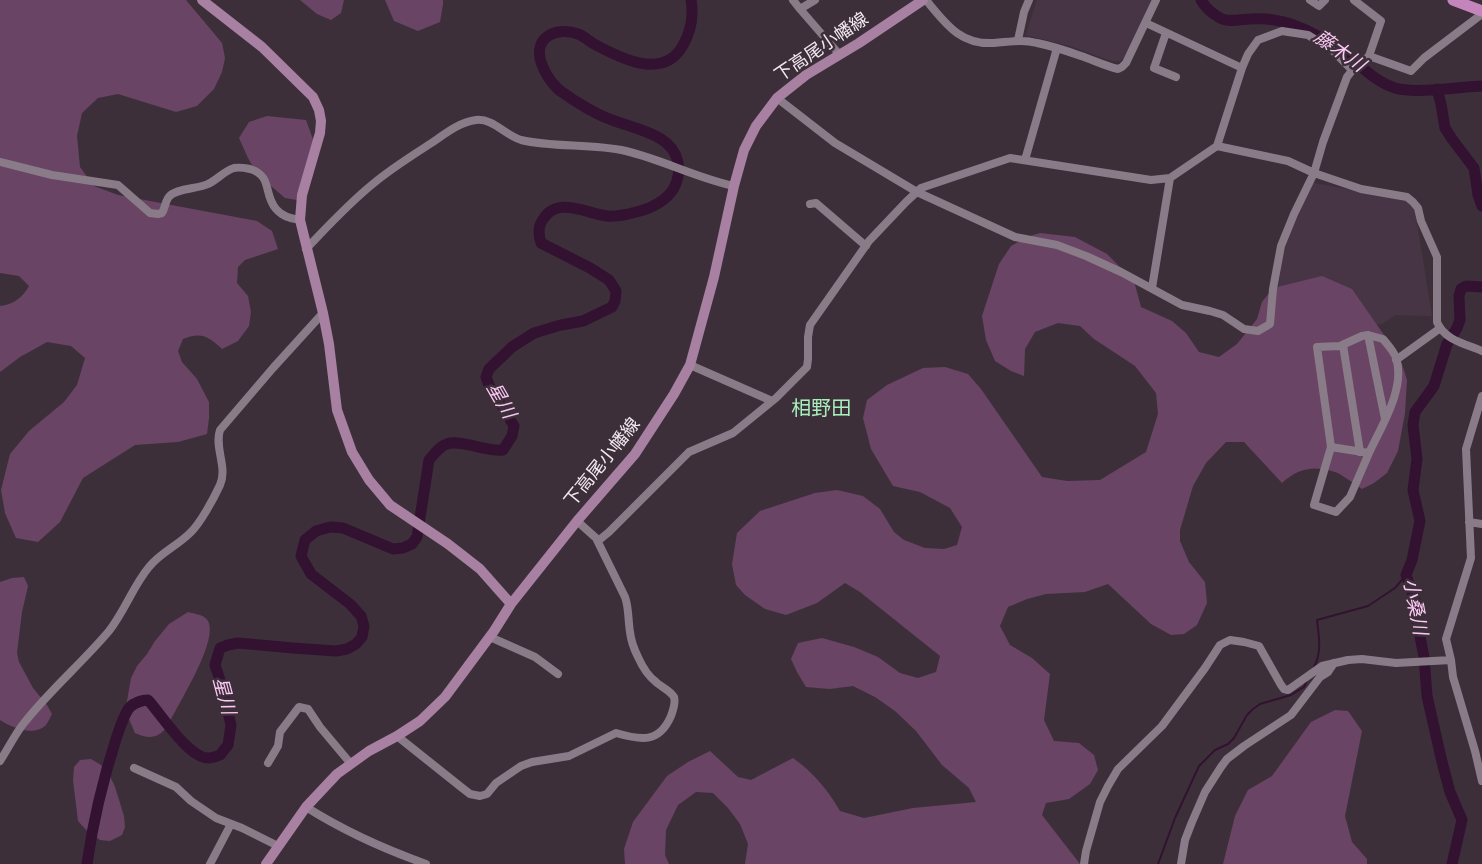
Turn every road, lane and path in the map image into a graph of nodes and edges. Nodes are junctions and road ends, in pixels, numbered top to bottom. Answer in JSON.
{"nodes":[{"id":1,"x":202,"y":0,"type":"edge"},
{"id":2,"x":793,"y":0,"type":"edge"},
{"id":3,"x":815,"y":0,"type":"edge"},
{"id":4,"x":924,"y":0,"type":"edge"},
{"id":5,"x":1029,"y":0,"type":"edge"},
{"id":6,"x":1156,"y":0,"type":"edge"},
{"id":7,"x":1310,"y":0,"type":"edge"},
{"id":8,"x":1325,"y":0,"type":"edge"},
{"id":9,"x":1354,"y":0,"type":"edge"},
{"id":10,"x":1370,"y":0,"type":"edge"},
{"id":11,"x":1455,"y":0,"type":"edge"},
{"id":12,"x":1364,"y":8,"type":"junction"},
{"id":13,"x":800,"y":9,"type":"junction"},
{"id":14,"x":1482,"y":12,"type":"edge"},
{"id":15,"x":1146,"y":23,"type":"junction"},
{"id":16,"x":1166,"y":33,"type":"junction"},
{"id":17,"x":1018,"y":40,"type":"junction"},
{"id":18,"x":1057,"y":48,"type":"junction"},
{"id":19,"x":839,"y":54,"type":"junction"},
{"id":20,"x":1369,"y":56,"type":"junction"},
{"id":21,"x":1242,"y":68,"type":"junction"},
{"id":22,"x":1353,"y":69,"type":"junction"},
{"id":23,"x":1176,"y":77,"type":"dead end"},
{"id":24,"x":777,"y":98,"type":"junction"},
{"id":25,"x":1217,"y":146,"type":"junction"},
{"id":26,"x":1025,"y":160,"type":"junction"},
{"id":27,"x":0,"y":162,"type":"edge"},
{"id":28,"x":1314,"y":173,"type":"junction"},
{"id":29,"x":1170,"y":178,"type":"junction"},
{"id":30,"x":734,"y":186,"type":"junction"},
{"id":31,"x":916,"y":192,"type":"junction"},
{"id":32,"x":810,"y":204,"type":"dead end"},
{"id":33,"x":300,"y":220,"type":"junction"},
{"id":34,"x":866,"y":246,"type":"junction"},
{"id":35,"x":306,"y":249,"type":"junction"},
{"id":36,"x":1152,"y":288,"type":"junction"},
{"id":37,"x":323,"y":313,"type":"junction"},
{"id":38,"x":1439,"y":329,"type":"junction"},
{"id":39,"x":1368,"y":335,"type":"junction"},
{"id":40,"x":1343,"y":344,"type":"junction"},
{"id":41,"x":1482,"y":351,"type":"edge"},
{"id":42,"x":1396,"y":360,"type":"junction"},
{"id":43,"x":690,"y":365,"type":"junction"},
{"id":44,"x":1482,"y":396,"type":"edge"},
{"id":45,"x":772,"y":401,"type":"junction"},
{"id":46,"x":1385,"y":420,"type":"junction"},
{"id":47,"x":1331,"y":447,"type":"junction"},
{"id":48,"x":1360,"y":452,"type":"junction"},
{"id":49,"x":1370,"y":454,"type":"junction"},
{"id":50,"x":577,"y":521,"type":"junction"},
{"id":51,"x":1470,"y":522,"type":"junction"},
{"id":52,"x":1482,"y":524,"type":"edge"},
{"id":53,"x":598,"y":541,"type":"junction"},
{"id":54,"x":511,"y":604,"type":"junction"},
{"id":55,"x":490,"y":637,"type":"junction"},
{"id":56,"x":1451,"y":660,"type":"junction"},
{"id":57,"x":1334,"y":663,"type":"junction"},
{"id":58,"x":558,"y":674,"type":"dead end"},
{"id":59,"x":398,"y":736,"type":"junction"},
{"id":60,"x":0,"y":762,"type":"edge"},
{"id":61,"x":268,"y":764,"type":"dead end"},
{"id":62,"x":351,"y":764,"type":"junction"},
{"id":63,"x":134,"y":768,"type":"dead end"},
{"id":64,"x":1482,"y":781,"type":"edge"},
{"id":65,"x":306,"y":807,"type":"junction"},
{"id":66,"x":231,"y":824,"type":"junction"},
{"id":67,"x":278,"y":846,"type":"junction"},
{"id":68,"x":210,"y":864,"type":"edge"},
{"id":69,"x":266,"y":864,"type":"edge"},
{"id":70,"x":426,"y":864,"type":"edge"},
{"id":71,"x":1084,"y":864,"type":"edge"},
{"id":72,"x":1181,"y":864,"type":"edge"}],
"edges":[{"from":1,"to":33,"type":"main road"},
{"from":2,"to":13,"type":"street"},
{"from":3,"to":13,"type":"street"},
{"from":4,"to":17,"type":"street"},
{"from":4,"to":19,"type":"main road","name":"下高尾小幡線"},
{"from":5,"to":17,"type":"street"},
{"from":6,"to":15,"type":"street"},
{"from":7,"to":8,"type":"street"},
{"from":9,"to":12,"type":"street"},
{"from":10,"to":12,"type":"street"},
{"from":11,"to":14,"type":"main road"},
{"from":12,"to":20,"type":"street"},
{"from":13,"to":19,"type":"street"},
{"from":14,"to":20,"type":"street"},
{"from":15,"to":16,"type":"street"},
{"from":15,"to":18,"type":"street"},
{"from":16,"to":21,"type":"street"},
{"from":16,"to":23,"type":"street"},
{"from":17,"to":18,"type":"street"},
{"from":18,"to":26,"type":"street"},
{"from":19,"to":24,"type":"main road","name":"下高尾小幡線"},
{"from":20,"to":22,"type":"street"},
{"from":21,"to":22,"type":"street"},
{"from":21,"to":25,"type":"street"},
{"from":22,"to":28,"type":"street"},
{"from":24,"to":30,"type":"main road","name":"下高尾小幡線"},
{"from":24,"to":31,"type":"street"},
{"from":25,"to":28,"type":"street"},
{"from":25,"to":29,"type":"street"},
{"from":26,"to":29,"type":"street"},
{"from":26,"to":31,"type":"street"},
{"from":27,"to":33,"type":"street"},
{"from":28,"to":36,"type":"street"},
{"from":28,"to":38,"type":"street"},
{"from":29,"to":36,"type":"street"},
{"from":30,"to":35,"type":"street"},
{"from":30,"to":43,"type":"main road","name":"下高尾小幡線"},
{"from":31,"to":34,"type":"street"},
{"from":31,"to":36,"type":"street"},
{"from":32,"to":34,"type":"street"},
{"from":33,"to":35,"type":"main road"},
{"from":34,"to":45,"type":"street"},
{"from":35,"to":37,"type":"main road"},
{"from":37,"to":54,"type":"main road"},
{"from":37,"to":60,"type":"street"},
{"from":38,"to":41,"type":"street"},
{"from":38,"to":42,"type":"street"},
{"from":39,"to":40,"type":"street"},
{"from":39,"to":42,"type":"street"},
{"from":39,"to":46,"type":"street"},
{"from":40,"to":47,"type":"street"},
{"from":40,"to":48,"type":"street"},
{"from":42,"to":46,"type":"street"},
{"from":43,"to":45,"type":"street"},
{"from":43,"to":50,"type":"main road","name":"下高尾小幡線"},
{"from":44,"to":51,"type":"street"},
{"from":45,"to":53,"type":"street"},
{"from":46,"to":49,"type":"street"},
{"from":47,"to":48,"type":"street"},
{"from":47,"to":49,"type":"street"},
{"from":48,"to":49,"type":"street"},
{"from":50,"to":53,"type":"street"},
{"from":50,"to":54,"type":"main road","name":"下高尾小幡線"},
{"from":51,"to":52,"type":"street"},
{"from":51,"to":56,"type":"street"},
{"from":53,"to":59,"type":"street"},
{"from":54,"to":55,"type":"main road","name":"下高尾小幡線"},
{"from":55,"to":58,"type":"street"},
{"from":55,"to":59,"type":"main road","name":"下高尾小幡線"},
{"from":56,"to":57,"type":"street"},
{"from":56,"to":64,"type":"street"},
{"from":57,"to":71,"type":"street"},
{"from":57,"to":72,"type":"street"},
{"from":59,"to":62,"type":"main road","name":"下高尾小幡線"},
{"from":61,"to":62,"type":"street"},
{"from":62,"to":65,"type":"main road","name":"下高尾小幡線"},
{"from":63,"to":66,"type":"street"},
{"from":65,"to":67,"type":"main road","name":"下高尾小幡線"},
{"from":65,"to":70,"type":"street"},
{"from":66,"to":67,"type":"street"},
{"from":66,"to":68,"type":"street"},
{"from":67,"to":69,"type":"main road","name":"下高尾小幡線"}]}
